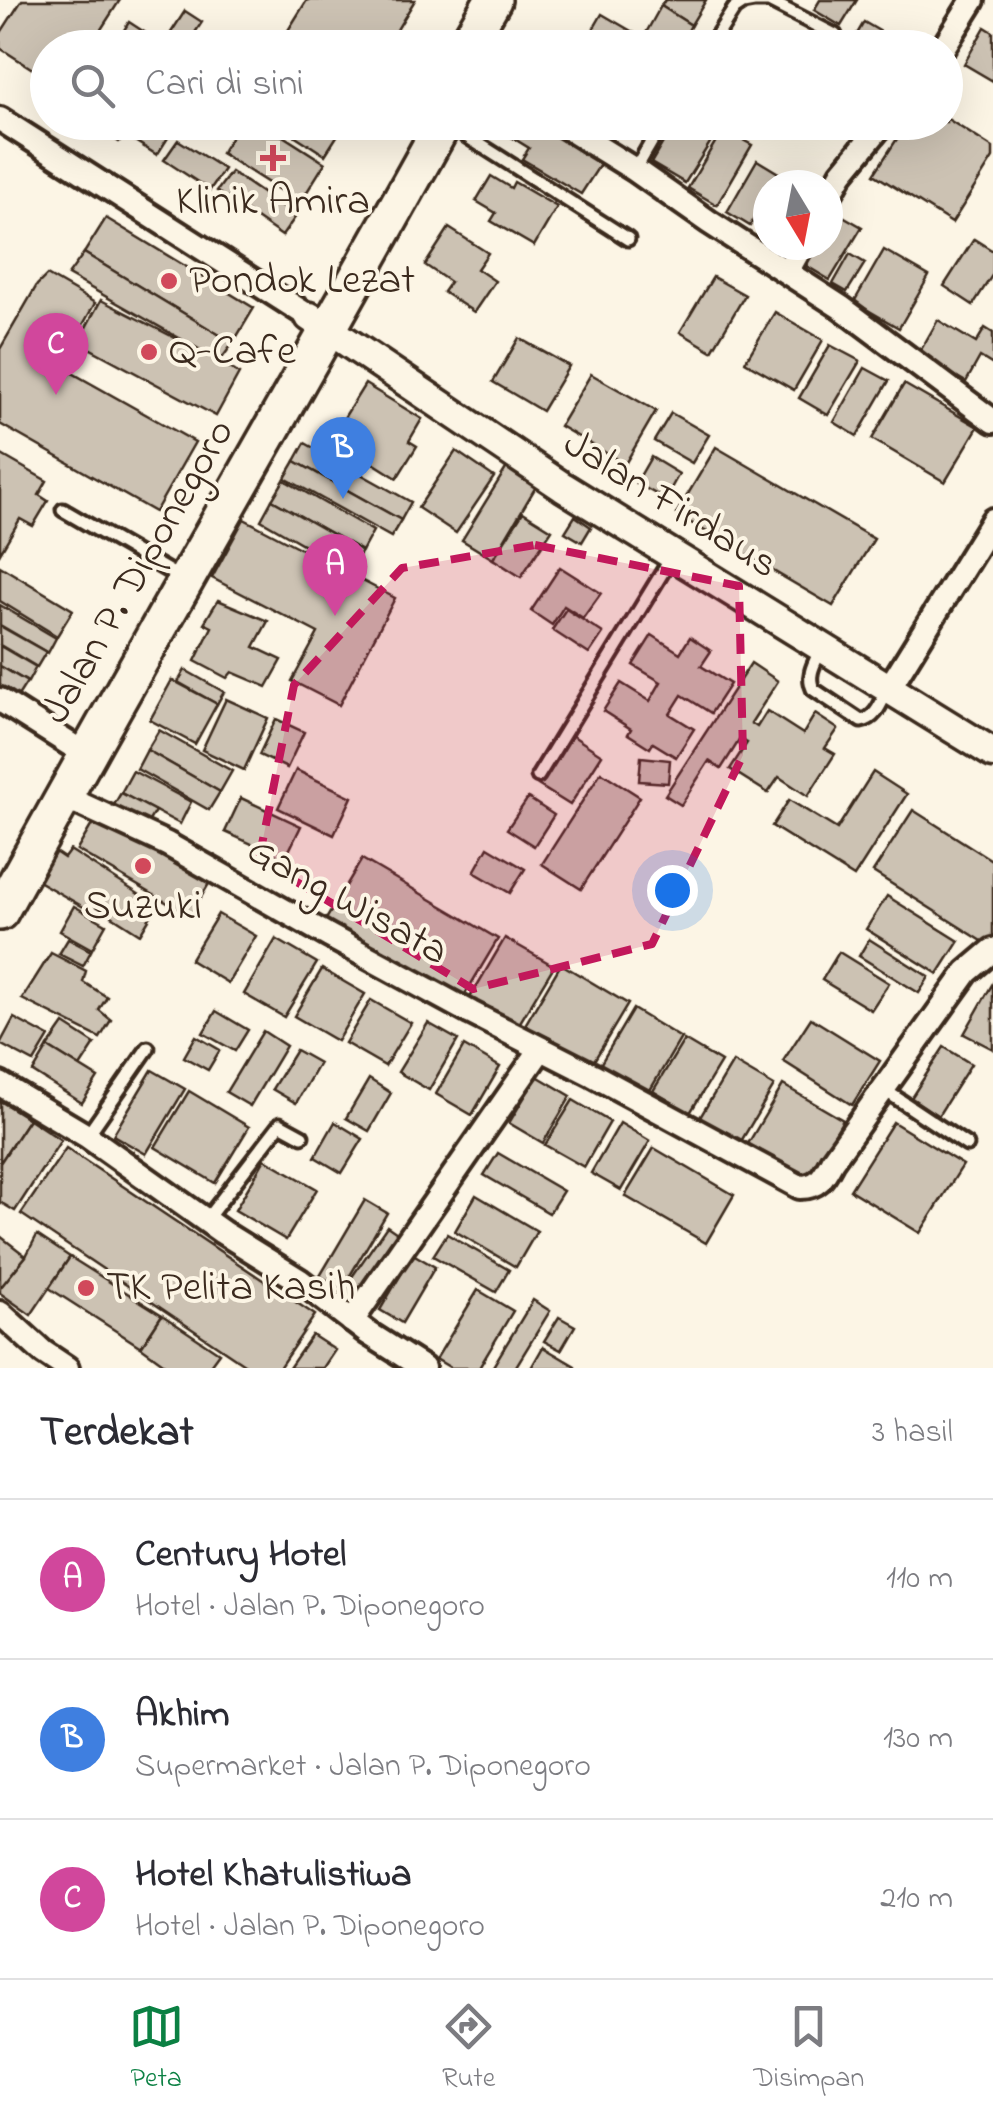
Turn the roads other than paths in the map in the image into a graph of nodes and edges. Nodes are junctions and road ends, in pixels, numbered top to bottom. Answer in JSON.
{"nodes":[{"id":1,"x":493,"y":0,"type":"edge"},
{"id":2,"x":515,"y":0,"type":"edge"},
{"id":3,"x":973,"y":0,"type":"edge"},
{"id":4,"x":476,"y":30,"type":"edge"},
{"id":5,"x":499,"y":30,"type":"edge"},
{"id":6,"x":721,"y":30,"type":"edge"},
{"id":7,"x":825,"y":30,"type":"edge"},
{"id":8,"x":954,"y":30,"type":"edge"},
{"id":9,"x":0,"y":119,"type":"edge"},
{"id":10,"x":30,"y":138,"type":"edge"},
{"id":11,"x":33,"y":140,"type":"edge"},
{"id":12,"x":415,"y":140,"type":"edge"},
{"id":13,"x":433,"y":140,"type":"edge"},
{"id":14,"x":472,"y":140,"type":"edge"},
{"id":15,"x":587,"y":140,"type":"edge"},
{"id":16,"x":652,"y":140,"type":"edge"},
{"id":17,"x":869,"y":140,"type":"edge"},
{"id":18,"x":635,"y":170,"type":"junction"},
{"id":19,"x":843,"y":172,"type":"edge"},
{"id":20,"x":628,"y":239,"type":"dead end"},
{"id":21,"x":794,"y":260,"type":"edge"},
{"id":22,"x":787,"y":272,"type":"junction"},
{"id":23,"x":320,"y":324,"type":"junction"},
{"id":24,"x":993,"y":421,"type":"edge"},
{"id":25,"x":63,"y":510,"type":"dead end"},
{"id":26,"x":993,"y":520,"type":"edge"},
{"id":27,"x":673,"y":555,"type":"junction"},
{"id":28,"x":170,"y":572,"type":"junction"},
{"id":29,"x":822,"y":647,"type":"junction"},
{"id":30,"x":889,"y":688,"type":"junction"},
{"id":31,"x":0,"y":700,"type":"edge"},
{"id":32,"x":71,"y":745,"type":"junction"},
{"id":33,"x":993,"y":753,"type":"edge"},
{"id":34,"x":538,"y":776,"type":"dead end"},
{"id":35,"x":63,"y":796,"type":"junction"},
{"id":36,"x":0,"y":878,"type":"edge"},
{"id":37,"x":0,"y":912,"type":"edge"},
{"id":38,"x":993,"y":950,"type":"edge"},
{"id":39,"x":148,"y":1048,"type":"dead end"},
{"id":40,"x":541,"y":1049,"type":"junction"},
{"id":41,"x":0,"y":1084,"type":"edge"},
{"id":42,"x":883,"y":1089,"type":"junction"},
{"id":43,"x":87,"y":1136,"type":"junction"},
{"id":44,"x":302,"y":1136,"type":"dead end"},
{"id":45,"x":967,"y":1146,"type":"dead end"},
{"id":46,"x":206,"y":1220,"type":"junction"},
{"id":47,"x":0,"y":1313,"type":"edge"},
{"id":48,"x":352,"y":1321,"type":"junction"},
{"id":49,"x":67,"y":1368,"type":"edge"},
{"id":50,"x":423,"y":1368,"type":"edge"}],
"edges":[{"from":1,"to":4,"type":"main road"},
{"from":2,"to":5,"type":"main road"},
{"from":3,"to":8,"type":"street"},
{"from":6,"to":7,"type":"lane"},
{"from":9,"to":10,"type":"street"},
{"from":11,"to":23,"type":"street"},
{"from":12,"to":23,"type":"main road"},
{"from":13,"to":23,"type":"main road"},
{"from":14,"to":20,"type":"lane"},
{"from":15,"to":18,"type":"street"},
{"from":16,"to":18,"type":"lane"},
{"from":17,"to":19,"type":"street"},
{"from":18,"to":22,"type":"street"},
{"from":21,"to":22,"type":"street"},
{"from":22,"to":24,"type":"street"},
{"from":23,"to":27,"type":"street","name":"Jalan Firdaus"},
{"from":23,"to":28,"type":"main road","name":"Jalan P. Diponegoro"},
{"from":23,"to":35,"type":"main road","name":"Jalan P. Diponegoro"},
{"from":25,"to":28,"type":"lane"},
{"from":26,"to":30,"type":"street"},
{"from":27,"to":29,"type":"street","name":"Jalan Firdaus"},
{"from":27,"to":34,"type":"lane"},
{"from":28,"to":32,"type":"main road","name":"Jalan P. Diponegoro"},
{"from":29,"to":30,"type":"street","name":"Jalan Firdaus"},
{"from":29,"to":30,"type":"lane"},
{"from":30,"to":33,"type":"street","name":"Jalan Firdaus"},
{"from":31,"to":32,"type":"street"},
{"from":32,"to":36,"type":"main road","name":"Jalan P. Diponegoro"},
{"from":35,"to":37,"type":"main road","name":"Jalan P. Diponegoro"},
{"from":35,"to":40,"type":"street","name":"Gang Wisata"},
{"from":38,"to":42,"type":"street"},
{"from":39,"to":43,"type":"lane"},
{"from":40,"to":42,"type":"street","name":"Gang Wisata"},
{"from":40,"to":48,"type":"street"},
{"from":41,"to":43,"type":"street"},
{"from":42,"to":45,"type":"lane"},
{"from":43,"to":46,"type":"street"},
{"from":44,"to":46,"type":"lane"},
{"from":46,"to":48,"type":"street"},
{"from":47,"to":49,"type":"street"},
{"from":48,"to":50,"type":"street"}]}
